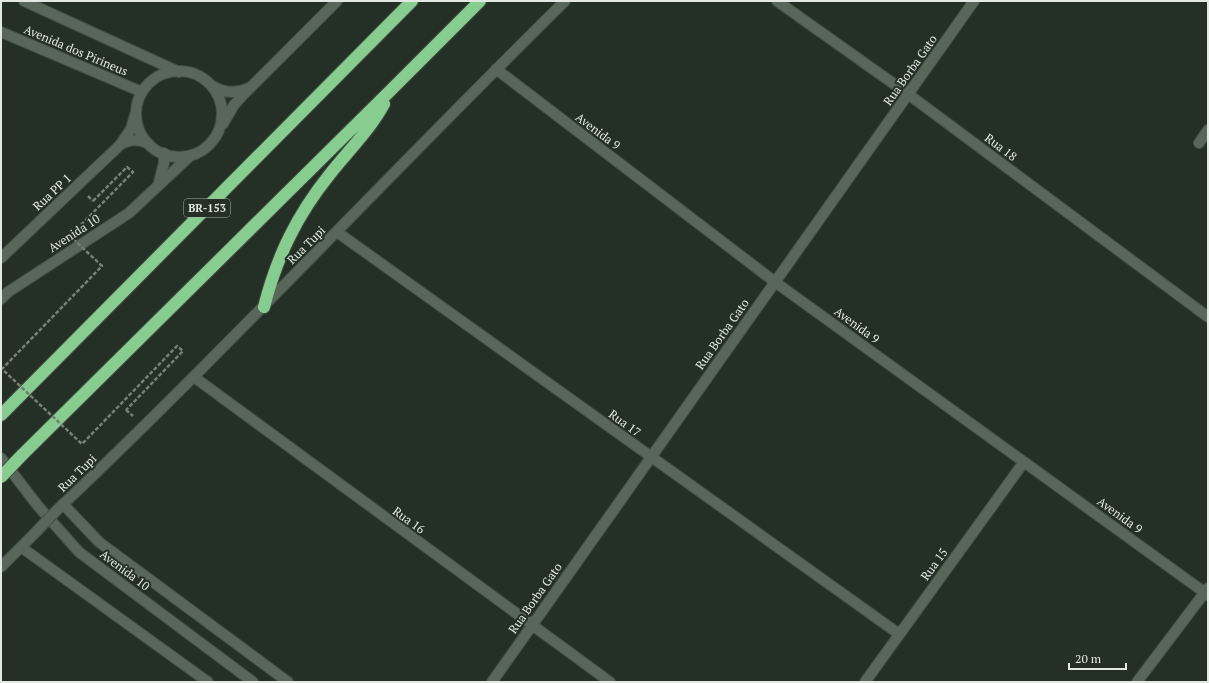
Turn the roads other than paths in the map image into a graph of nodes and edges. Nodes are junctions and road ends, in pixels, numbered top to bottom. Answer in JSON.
{"nodes":[{"id":1,"x":24,"y":1,"type":"edge"},
{"id":2,"x":337,"y":1,"type":"edge"},
{"id":3,"x":412,"y":1,"type":"edge"},
{"id":4,"x":480,"y":1,"type":"edge"},
{"id":5,"x":565,"y":1,"type":"edge"},
{"id":6,"x":777,"y":1,"type":"edge"},
{"id":7,"x":974,"y":1,"type":"edge"},
{"id":8,"x":1,"y":32,"type":"edge"},
{"id":9,"x":496,"y":69,"type":"junction"},
{"id":10,"x":179,"y":72,"type":"junction"},
{"id":11,"x":210,"y":84,"type":"junction"},
{"id":12,"x":254,"y":85,"type":"junction"},
{"id":13,"x":391,"y":90,"type":"junction"},
{"id":14,"x":142,"y":92,"type":"junction"},
{"id":15,"x":908,"y":94,"type":"junction"},
{"id":16,"x":136,"y":114,"type":"junction"},
{"id":17,"x":221,"y":126,"type":"junction"},
{"id":18,"x":1208,"y":130,"type":"edge"},
{"id":19,"x":1199,"y":143,"type":"dead end"},
{"id":20,"x":149,"y":144,"type":"junction"},
{"id":21,"x":120,"y":145,"type":"junction"},
{"id":22,"x":164,"y":153,"type":"junction"},
{"id":23,"x":191,"y":155,"type":"junction"},
{"id":24,"x":158,"y":186,"type":"junction"},
{"id":25,"x":337,"y":232,"type":"junction"},
{"id":26,"x":1,"y":258,"type":"edge"},
{"id":27,"x":775,"y":282,"type":"junction"},
{"id":28,"x":1,"y":299,"type":"edge"},
{"id":29,"x":264,"y":307,"type":"junction"},
{"id":30,"x":1208,"y":317,"type":"edge"},
{"id":31,"x":194,"y":377,"type":"junction"},
{"id":32,"x":1,"y":415,"type":"edge"},
{"id":33,"x":1,"y":458,"type":"edge"},
{"id":34,"x":651,"y":458,"type":"junction"},
{"id":35,"x":1024,"y":462,"type":"junction"},
{"id":36,"x":1,"y":477,"type":"edge"},
{"id":37,"x":60,"y":507,"type":"junction"},
{"id":38,"x":21,"y":547,"type":"junction"},
{"id":39,"x":1,"y":567,"type":"edge"},
{"id":40,"x":1207,"y":592,"type":"edge"},
{"id":41,"x":531,"y":626,"type":"junction"},
{"id":42,"x":899,"y":634,"type":"junction"},
{"id":43,"x":208,"y":682,"type":"edge"},
{"id":44,"x":253,"y":682,"type":"edge"},
{"id":45,"x":288,"y":682,"type":"edge"},
{"id":46,"x":492,"y":682,"type":"edge"},
{"id":47,"x":610,"y":682,"type":"edge"},
{"id":48,"x":865,"y":682,"type":"edge"},
{"id":49,"x":1137,"y":682,"type":"edge"}],
"edges":[{"from":1,"to":10,"type":"street","name":"Avenida dos Pirineus"},
{"from":2,"to":12,"type":"street"},
{"from":3,"to":32,"type":"highway","number":"BR-153"},
{"from":4,"to":13,"type":"highway"},
{"from":5,"to":9,"type":"street","name":"Rua Tupi"},
{"from":6,"to":15,"type":"street","name":"Rua 18"},
{"from":7,"to":15,"type":"street","name":"Rua Borba Gato"},
{"from":8,"to":14,"type":"street","name":"Avenida dos Pirineus"},
{"from":9,"to":25,"type":"street","name":"Rua Tupi"},
{"from":9,"to":27,"type":"street","name":"Avenida 9"},
{"from":10,"to":11,"type":"street"},
{"from":10,"to":14,"type":"street"},
{"from":11,"to":12,"type":"street"},
{"from":11,"to":17,"type":"street"},
{"from":12,"to":17,"type":"street"},
{"from":13,"to":29,"type":"highway"},
{"from":13,"to":36,"type":"highway","bridge":true},
{"from":14,"to":16,"type":"street"},
{"from":15,"to":27,"type":"street","name":"Rua Borba Gato"},
{"from":15,"to":30,"type":"street","name":"Rua 18"},
{"from":16,"to":20,"type":"street"},
{"from":16,"to":21,"type":"street","name":"Rua PP 1"},
{"from":17,"to":23,"type":"street"},
{"from":18,"to":19,"type":"street"},
{"from":20,"to":21,"type":"street"},
{"from":20,"to":22,"type":"street"},
{"from":21,"to":26,"type":"street","name":"Rua PP 1"},
{"from":22,"to":23,"type":"street"},
{"from":22,"to":24,"type":"street"},
{"from":23,"to":24,"type":"street","name":"Avenida 10"},
{"from":24,"to":28,"type":"street","name":"Avenida 10"},
{"from":25,"to":29,"type":"street","name":"Rua Tupi"},
{"from":25,"to":34,"type":"street","name":"Rua 17"},
{"from":27,"to":34,"type":"street","name":"Rua Borba Gato"},
{"from":27,"to":35,"type":"street","name":"Avenida 9"},
{"from":29,"to":31,"type":"street","name":"Rua Tupi"},
{"from":31,"to":37,"type":"street","name":"Rua Tupi"},
{"from":31,"to":41,"type":"street","name":"Rua 16"},
{"from":33,"to":44,"type":"street","name":"Avenida 10"},
{"from":34,"to":41,"type":"street","name":"Rua Borba Gato"},
{"from":34,"to":42,"type":"street","name":"Rua 17"},
{"from":35,"to":40,"type":"street","name":"Avenida 9"},
{"from":35,"to":42,"type":"street","name":"Rua 15"},
{"from":37,"to":38,"type":"street","name":"Rua Tupi","bridge":true},
{"from":37,"to":45,"type":"street","name":"Avenida 10"},
{"from":38,"to":39,"type":"street","name":"Rua Tupi"},
{"from":38,"to":43,"type":"street"},
{"from":40,"to":49,"type":"street"},
{"from":41,"to":46,"type":"street","name":"Rua Borba Gato"},
{"from":41,"to":47,"type":"street","name":"Rua 16"},
{"from":42,"to":48,"type":"street","name":"Rua 15"}]}
